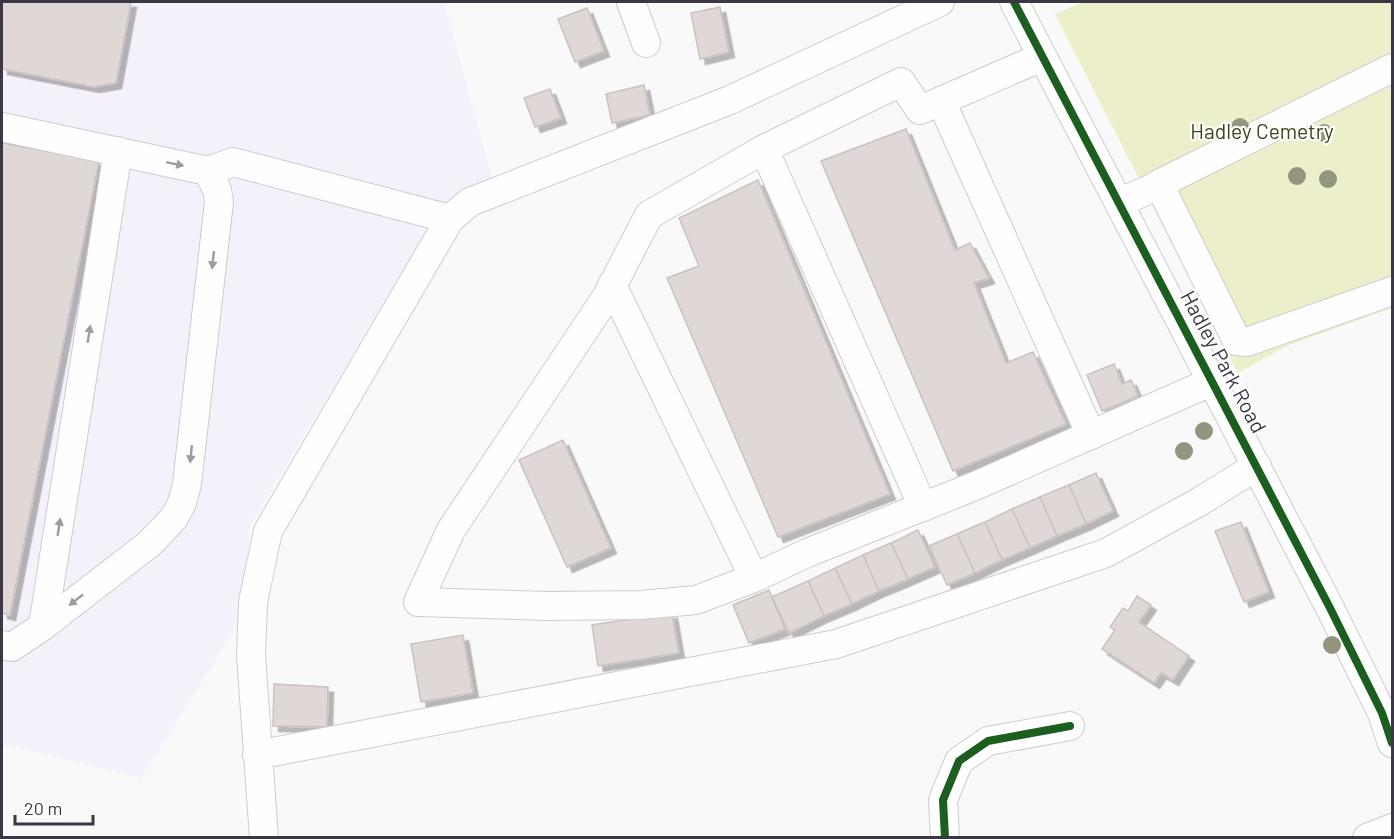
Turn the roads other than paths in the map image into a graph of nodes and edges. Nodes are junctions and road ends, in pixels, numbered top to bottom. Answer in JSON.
{"nodes":[{"id":1,"x":631,"y":2,"type":"edge"},
{"id":2,"x":940,"y":2,"type":"edge"},
{"id":3,"x":1014,"y":2,"type":"edge"},
{"id":4,"x":646,"y":43,"type":"dead end"},
{"id":5,"x":1042,"y":57,"type":"junction"},
{"id":6,"x":1392,"y":68,"type":"edge"},
{"id":7,"x":940,"y":101,"type":"junction"},
{"id":8,"x":2,"y":127,"type":"edge"},
{"id":9,"x":764,"y":149,"type":"junction"},
{"id":10,"x":118,"y":151,"type":"junction"},
{"id":11,"x":208,"y":171,"type":"junction"},
{"id":12,"x":1159,"y":184,"type":"junction"},
{"id":13,"x":1120,"y":202,"type":"junction"},
{"id":14,"x":450,"y":219,"type":"junction"},
{"id":15,"x":612,"y":285,"type":"junction"},
{"id":16,"x":1392,"y":291,"type":"edge"},
{"id":17,"x":1213,"y":381,"type":"junction"},
{"id":18,"x":1091,"y":435,"type":"junction"},
{"id":19,"x":1257,"y":466,"type":"junction"},
{"id":20,"x":923,"y":507,"type":"junction"},
{"id":21,"x":754,"y":578,"type":"junction"},
{"id":22,"x":43,"y":626,"type":"junction"},
{"id":23,"x":2,"y":645,"type":"edge"},
{"id":24,"x":1070,"y":726,"type":"dead end"},
{"id":25,"x":1392,"y":743,"type":"edge"},
{"id":26,"x":257,"y":755,"type":"junction"},
{"id":27,"x":1392,"y":828,"type":"edge"},
{"id":28,"x":264,"y":837,"type":"edge"},
{"id":29,"x":945,"y":837,"type":"edge"},
{"id":30,"x":1367,"y":837,"type":"edge"}],
"edges":[{"from":1,"to":4,"type":"street"},
{"from":2,"to":14,"type":"street"},
{"from":3,"to":5,"type":"street","name":"Hadley Park Road"},
{"from":5,"to":7,"type":"street"},
{"from":5,"to":13,"type":"street","name":"Hadley Park Road"},
{"from":6,"to":12,"type":"street"},
{"from":7,"to":9,"type":"street"},
{"from":7,"to":18,"type":"street"},
{"from":8,"to":10,"type":"street"},
{"from":9,"to":15,"type":"street"},
{"from":9,"to":20,"type":"street"},
{"from":10,"to":11,"type":"street","one_way":true},
{"from":22,"to":10,"type":"street","one_way":true},
{"from":11,"to":14,"type":"street"},
{"from":11,"to":22,"type":"street","one_way":true},
{"from":12,"to":13,"type":"street"},
{"from":12,"to":16,"type":"street"},
{"from":13,"to":17,"type":"street","name":"Hadley Park Road"},
{"from":14,"to":26,"type":"street"},
{"from":15,"to":21,"type":"street"},
{"from":15,"to":21,"type":"street"},
{"from":17,"to":18,"type":"street"},
{"from":17,"to":19,"type":"street","name":"Hadley Park Road"},
{"from":18,"to":20,"type":"street"},
{"from":19,"to":25,"type":"street","name":"Hadley Park Road"},
{"from":19,"to":26,"type":"street"},
{"from":20,"to":21,"type":"street"},
{"from":22,"to":23,"type":"street"},
{"from":24,"to":29,"type":"street"},
{"from":26,"to":28,"type":"street"},
{"from":27,"to":30,"type":"street"}]}
